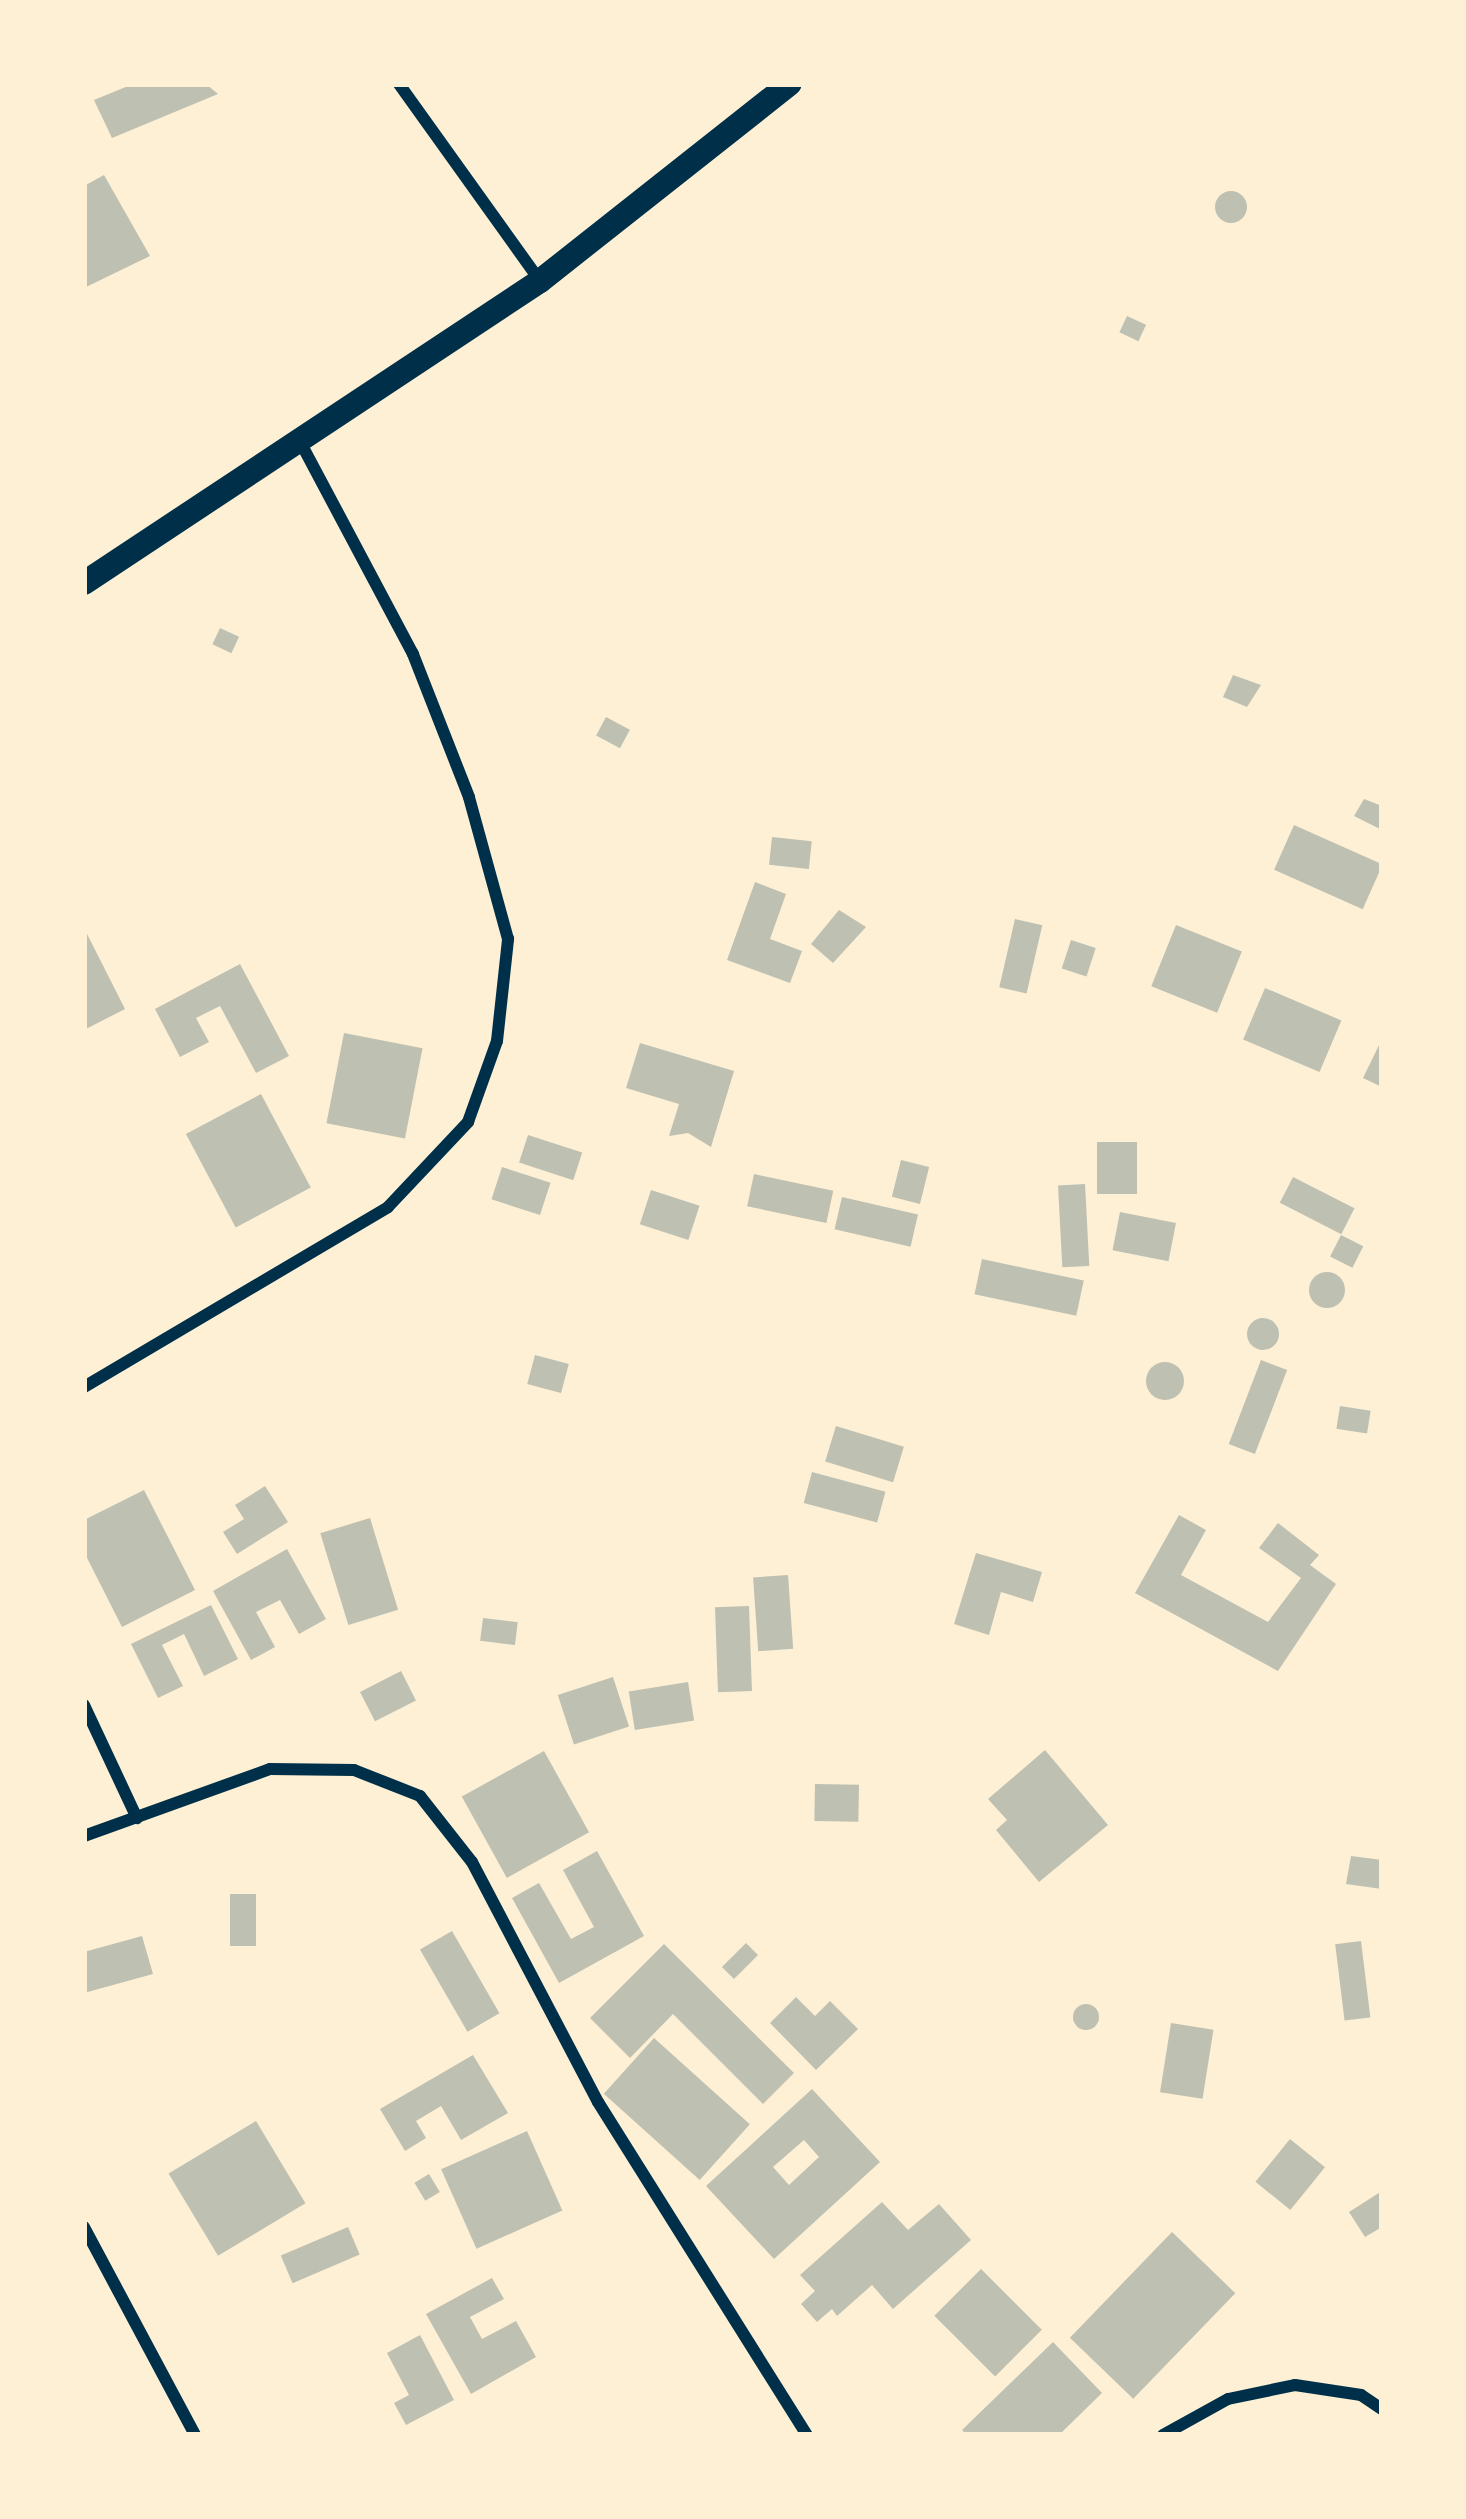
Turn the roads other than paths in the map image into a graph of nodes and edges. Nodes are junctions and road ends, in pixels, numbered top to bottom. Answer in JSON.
{"nodes":[{"id":1,"x":399,"y":84,"type":"edge"},
{"id":2,"x":789,"y":84,"type":"edge"},
{"id":3,"x":540,"y":280,"type":"junction"},
{"id":4,"x":302,"y":445,"type":"junction"},
{"id":5,"x":84,"y":583,"type":"edge"},
{"id":6,"x":84,"y":1387,"type":"edge"},
{"id":7,"x":84,"y":1705,"type":"edge"},
{"id":8,"x":136,"y":1818,"type":"junction"},
{"id":9,"x":84,"y":1835,"type":"edge"},
{"id":10,"x":84,"y":2227,"type":"edge"},
{"id":11,"x":1382,"y":2409,"type":"edge"},
{"id":12,"x":195,"y":2435,"type":"edge"},
{"id":13,"x":807,"y":2435,"type":"edge"},
{"id":14,"x":1163,"y":2435,"type":"edge"}],
"edges":[{"from":1,"to":3,"type":"street"},
{"from":2,"to":3,"type":"main road"},
{"from":3,"to":4,"type":"main road"},
{"from":4,"to":5,"type":"main road"},
{"from":4,"to":6,"type":"street"},
{"from":7,"to":8,"type":"street"},
{"from":8,"to":9,"type":"street"},
{"from":8,"to":13,"type":"street"},
{"from":10,"to":12,"type":"street"},
{"from":11,"to":14,"type":"street"}]}
